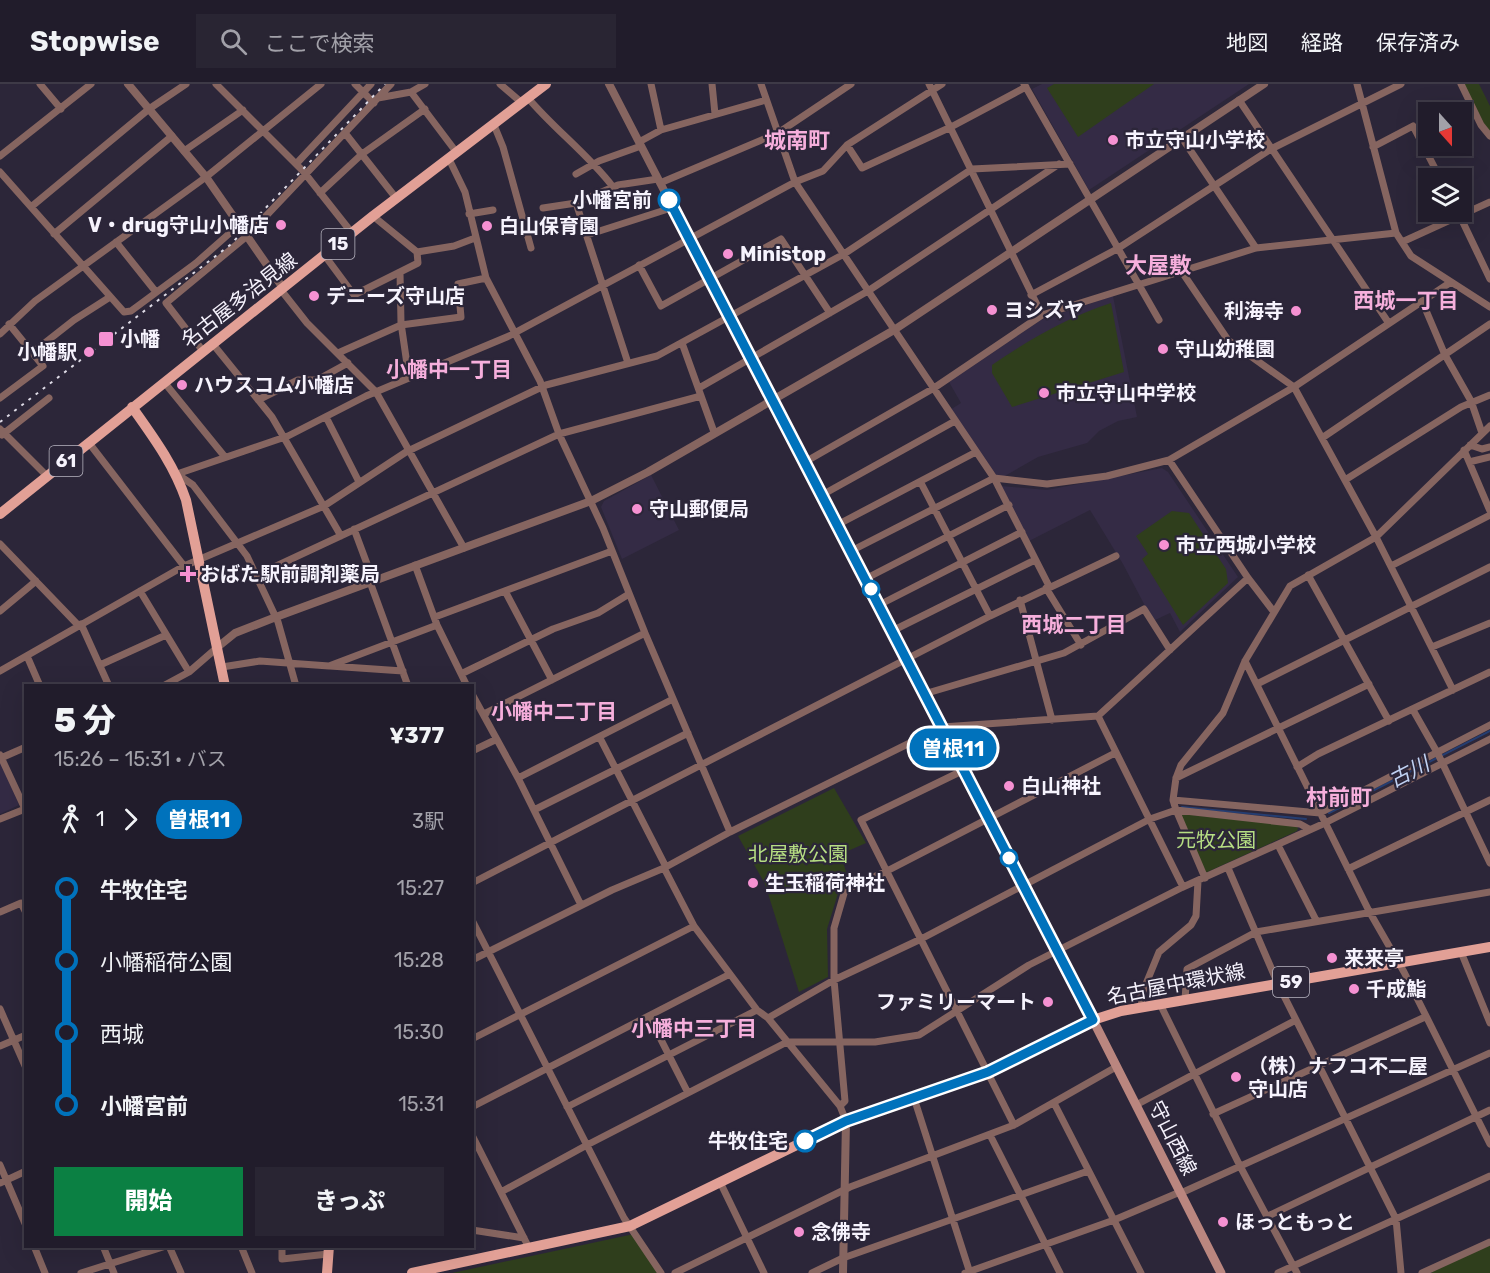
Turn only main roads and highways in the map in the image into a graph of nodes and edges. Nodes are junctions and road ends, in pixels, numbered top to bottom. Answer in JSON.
{"nodes":[{"id":1,"x":546,"y":84,"type":"edge"},
{"id":2,"x":131,"y":406,"type":"junction"},
{"id":3,"x":0,"y":514,"type":"edge"},
{"id":4,"x":225,"y":684,"type":"edge"},
{"id":5,"x":1490,"y":947,"type":"edge"},
{"id":6,"x":1093,"y":1020,"type":"junction"},
{"id":7,"x":328,"y":1250,"type":"edge"},
{"id":8,"x":327,"y":1273,"type":"edge"},
{"id":9,"x":412,"y":1273,"type":"edge"},
{"id":10,"x":1221,"y":1273,"type":"edge"}],
"edges":[{"from":1,"to":2,"type":"main road","name":"名古屋多治見線","number":"15"},
{"from":2,"to":3,"type":"main road","number":"61"},
{"from":2,"to":4,"type":"main road"},
{"from":5,"to":6,"type":"main road","name":"名古屋中環状線","number":"59"},
{"from":6,"to":9,"type":"main road","name":"名古屋中環状線","number":"59"},
{"from":6,"to":10,"type":"main road","name":"守山西線"},
{"from":7,"to":8,"type":"main road"}]}
